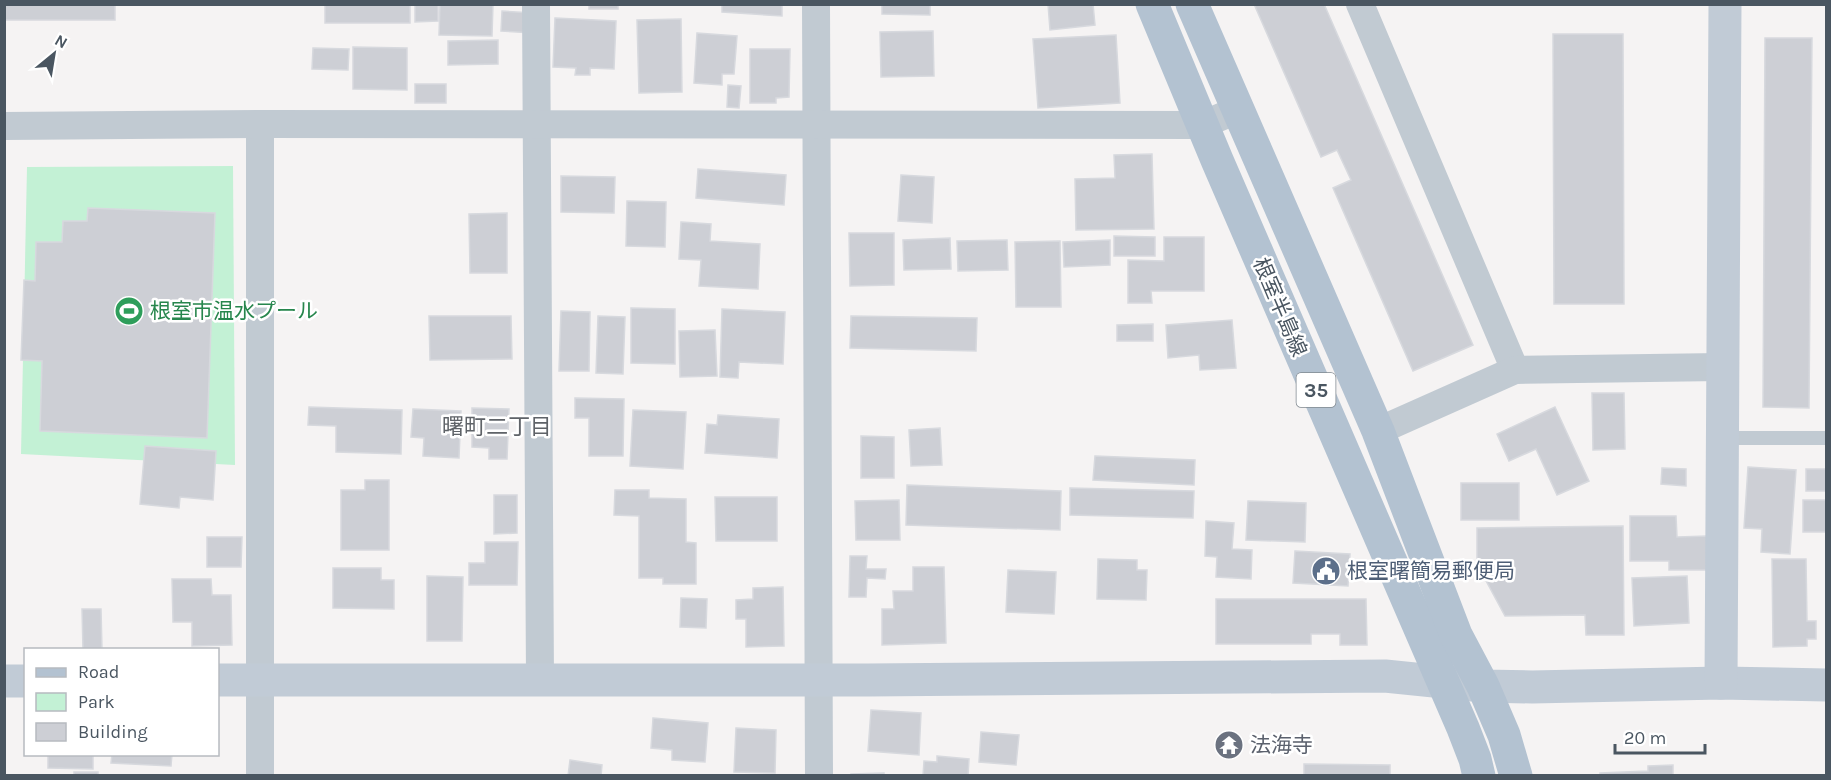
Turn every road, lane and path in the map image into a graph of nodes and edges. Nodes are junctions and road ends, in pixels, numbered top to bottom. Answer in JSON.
{"nodes":[{"id":1,"x":536,"y":4,"type":"edge"},
{"id":2,"x":816,"y":4,"type":"edge"},
{"id":3,"x":1152,"y":4,"type":"edge"},
{"id":4,"x":1192,"y":4,"type":"edge"},
{"id":5,"x":1360,"y":4,"type":"edge"},
{"id":6,"x":1725,"y":4,"type":"edge"},
{"id":7,"x":1237,"y":110,"type":"junction"},
{"id":8,"x":260,"y":124,"type":"junction"},
{"id":9,"x":536,"y":124,"type":"junction"},
{"id":10,"x":818,"y":124,"type":"junction"},
{"id":11,"x":1202,"y":125,"type":"junction"},
{"id":12,"x":4,"y":126,"type":"edge"},
{"id":13,"x":1721,"y":367,"type":"junction"},
{"id":14,"x":1515,"y":370,"type":"junction"},
{"id":15,"x":1378,"y":430,"type":"junction"},
{"id":16,"x":1722,"y":438,"type":"junction"},
{"id":17,"x":1827,"y":438,"type":"edge"},
{"id":18,"x":260,"y":679,"type":"junction"},
{"id":19,"x":540,"y":679,"type":"junction"},
{"id":20,"x":219,"y":680,"type":"edge"},
{"id":21,"x":819,"y":680,"type":"junction"},
{"id":22,"x":4,"y":681,"type":"edge"},
{"id":23,"x":24,"y":681,"type":"edge"},
{"id":24,"x":1442,"y":681,"type":"junction"},
{"id":25,"x":1721,"y":684,"type":"junction"},
{"id":26,"x":1827,"y":685,"type":"edge"},
{"id":27,"x":1483,"y":686,"type":"junction"},
{"id":28,"x":260,"y":776,"type":"edge"},
{"id":29,"x":819,"y":776,"type":"edge"},
{"id":30,"x":1479,"y":776,"type":"edge"},
{"id":31,"x":1516,"y":776,"type":"edge"}],
"edges":[{"from":1,"to":9,"type":"street"},
{"from":2,"to":10,"type":"street"},
{"from":3,"to":11,"type":"main road","name":"根室半島線","number":"35"},
{"from":4,"to":7,"type":"main road","name":"根室半島線","number":"35"},
{"from":5,"to":14,"type":"street"},
{"from":6,"to":13,"type":"street"},
{"from":7,"to":11,"type":"street"},
{"from":7,"to":15,"type":"main road","name":"根室半島線","number":"35"},
{"from":8,"to":9,"type":"street"},
{"from":8,"to":12,"type":"street"},
{"from":8,"to":18,"type":"street"},
{"from":9,"to":10,"type":"street"},
{"from":9,"to":19,"type":"street"},
{"from":10,"to":11,"type":"street"},
{"from":10,"to":21,"type":"street"},
{"from":11,"to":24,"type":"main road","name":"根室半島線","number":"35"},
{"from":13,"to":14,"type":"street"},
{"from":13,"to":16,"type":"street"},
{"from":14,"to":15,"type":"street"},
{"from":15,"to":27,"type":"main road","name":"根室半島線","number":"35"},
{"from":16,"to":17,"type":"lane"},
{"from":16,"to":25,"type":"street"},
{"from":18,"to":19,"type":"street"},
{"from":18,"to":20,"type":"street"},
{"from":18,"to":28,"type":"street"},
{"from":19,"to":21,"type":"street"},
{"from":21,"to":24,"type":"street"},
{"from":21,"to":29,"type":"street"},
{"from":22,"to":23,"type":"street"},
{"from":24,"to":27,"type":"street"},
{"from":24,"to":30,"type":"main road","name":"根室半島線","number":"35"},
{"from":25,"to":26,"type":"street"},
{"from":25,"to":27,"type":"street"},
{"from":27,"to":31,"type":"main road","name":"根室半島線","number":"35"}]}
